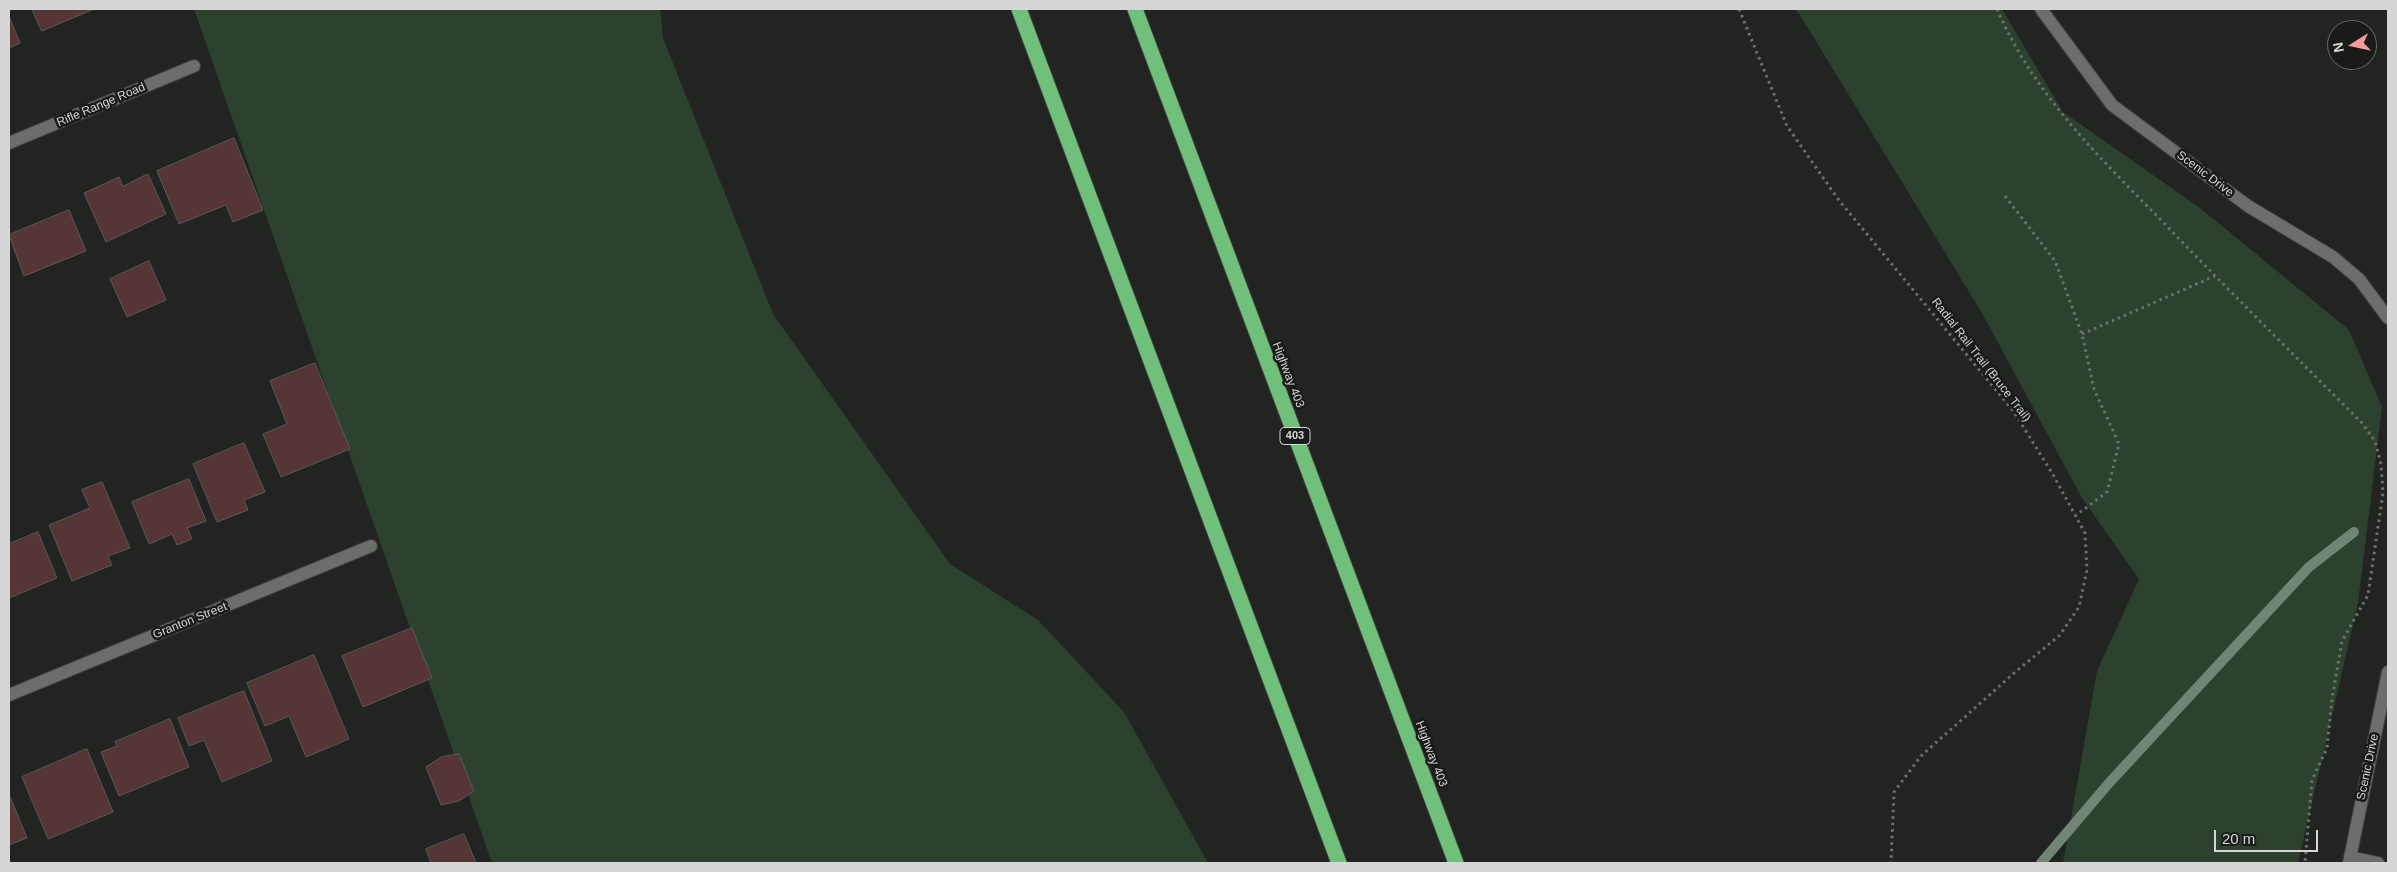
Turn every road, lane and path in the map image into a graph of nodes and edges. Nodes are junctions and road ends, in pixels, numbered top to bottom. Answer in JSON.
{"nodes":[{"id":1,"x":1019,"y":9,"type":"edge"},
{"id":2,"x":1135,"y":9,"type":"edge"},
{"id":3,"x":1739,"y":9,"type":"edge"},
{"id":4,"x":1997,"y":9,"type":"edge"},
{"id":5,"x":2041,"y":9,"type":"edge"},
{"id":6,"x":194,"y":66,"type":"dead end"},
{"id":7,"x":9,"y":143,"type":"edge"},
{"id":8,"x":2004,"y":196,"type":"dead end"},
{"id":9,"x":2215,"y":276,"type":"junction"},
{"id":10,"x":2388,"y":318,"type":"edge"},
{"id":11,"x":2082,"y":334,"type":"junction"},
{"id":12,"x":2075,"y":516,"type":"junction"},
{"id":13,"x":371,"y":546,"type":"dead end"},
{"id":14,"x":2388,"y":672,"type":"edge"},
{"id":15,"x":9,"y":696,"type":"edge"},
{"id":16,"x":2349,"y":860,"type":"edge"},
{"id":17,"x":1339,"y":863,"type":"edge"},
{"id":18,"x":1456,"y":863,"type":"edge"},
{"id":19,"x":1891,"y":863,"type":"edge"},
{"id":20,"x":2305,"y":863,"type":"edge"},
{"id":21,"x":2378,"y":863,"type":"edge"}],
"edges":[{"from":1,"to":17,"type":"highway"},
{"from":2,"to":18,"type":"highway","name":"Highway 403","number":"403"},
{"from":3,"to":12,"type":"path","name":"Radial Rail Trail (Bruce Trail)"},
{"from":4,"to":9,"type":"path"},
{"from":5,"to":10,"type":"street","name":"Scenic Drive"},
{"from":6,"to":7,"type":"street","name":"Rifle Range Road"},
{"from":8,"to":11,"type":"path"},
{"from":9,"to":11,"type":"path"},
{"from":9,"to":20,"type":"path"},
{"from":11,"to":12,"type":"path"},
{"from":12,"to":19,"type":"path","name":"Radial Rail Trail (Bruce Trail)"},
{"from":13,"to":15,"type":"street","name":"Granton Street"},
{"from":14,"to":16,"type":"street","name":"Scenic Drive"},
{"from":16,"to":21,"type":"street"}]}
